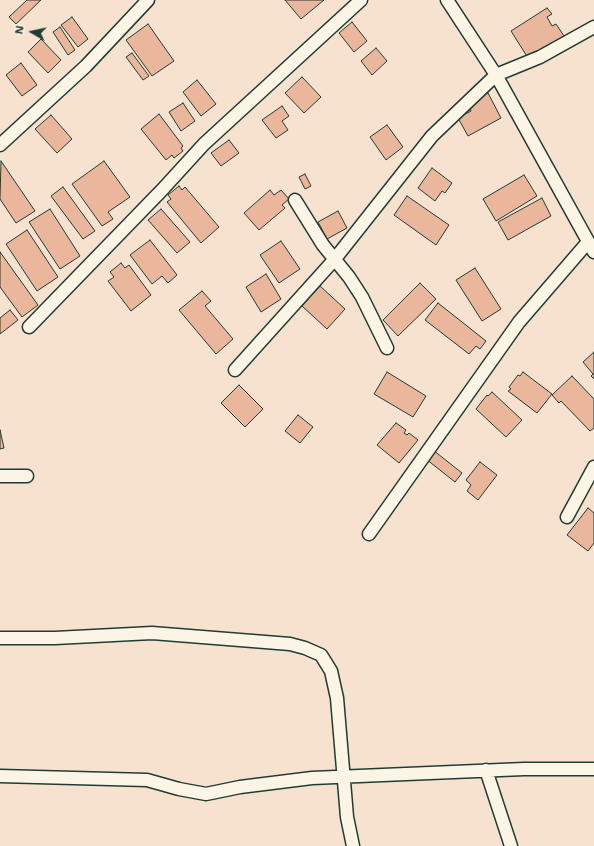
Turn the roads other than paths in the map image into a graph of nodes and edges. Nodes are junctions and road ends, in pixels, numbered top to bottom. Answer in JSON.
{"nodes":[{"id":1,"x":148,"y":0,"type":"edge"},
{"id":2,"x":361,"y":0,"type":"edge"},
{"id":3,"x":447,"y":0,"type":"edge"},
{"id":4,"x":594,"y":27,"type":"edge"},
{"id":5,"x":496,"y":75,"type":"junction"},
{"id":6,"x":0,"y":145,"type":"edge"},
{"id":7,"x":295,"y":200,"type":"dead end"},
{"id":8,"x":591,"y":247,"type":"edge"},
{"id":9,"x":334,"y":260,"type":"junction"},
{"id":10,"x":29,"y":327,"type":"dead end"},
{"id":11,"x":387,"y":348,"type":"dead end"},
{"id":12,"x":235,"y":370,"type":"dead end"},
{"id":13,"x":594,"y":467,"type":"edge"},
{"id":14,"x":0,"y":476,"type":"edge"},
{"id":15,"x":27,"y":476,"type":"dead end"},
{"id":16,"x":567,"y":516,"type":"dead end"},
{"id":17,"x":369,"y":534,"type":"dead end"},
{"id":18,"x":0,"y":638,"type":"edge"},
{"id":19,"x":594,"y":768,"type":"edge"},
{"id":20,"x":486,"y":770,"type":"junction"},
{"id":21,"x":0,"y":776,"type":"edge"},
{"id":22,"x":343,"y":776,"type":"junction"},
{"id":23,"x":353,"y":846,"type":"edge"},
{"id":24,"x":511,"y":846,"type":"edge"}],
"edges":[{"from":1,"to":6,"type":"street"},
{"from":2,"to":10,"type":"street"},
{"from":3,"to":5,"type":"street"},
{"from":4,"to":5,"type":"street"},
{"from":5,"to":8,"type":"street"},
{"from":5,"to":9,"type":"street"},
{"from":7,"to":9,"type":"street"},
{"from":8,"to":17,"type":"street"},
{"from":9,"to":11,"type":"street"},
{"from":9,"to":12,"type":"street"},
{"from":13,"to":16,"type":"street"},
{"from":14,"to":15,"type":"street"},
{"from":18,"to":22,"type":"street"},
{"from":19,"to":20,"type":"street"},
{"from":20,"to":22,"type":"street"},
{"from":20,"to":24,"type":"street"},
{"from":21,"to":22,"type":"street"},
{"from":22,"to":23,"type":"street"}]}
